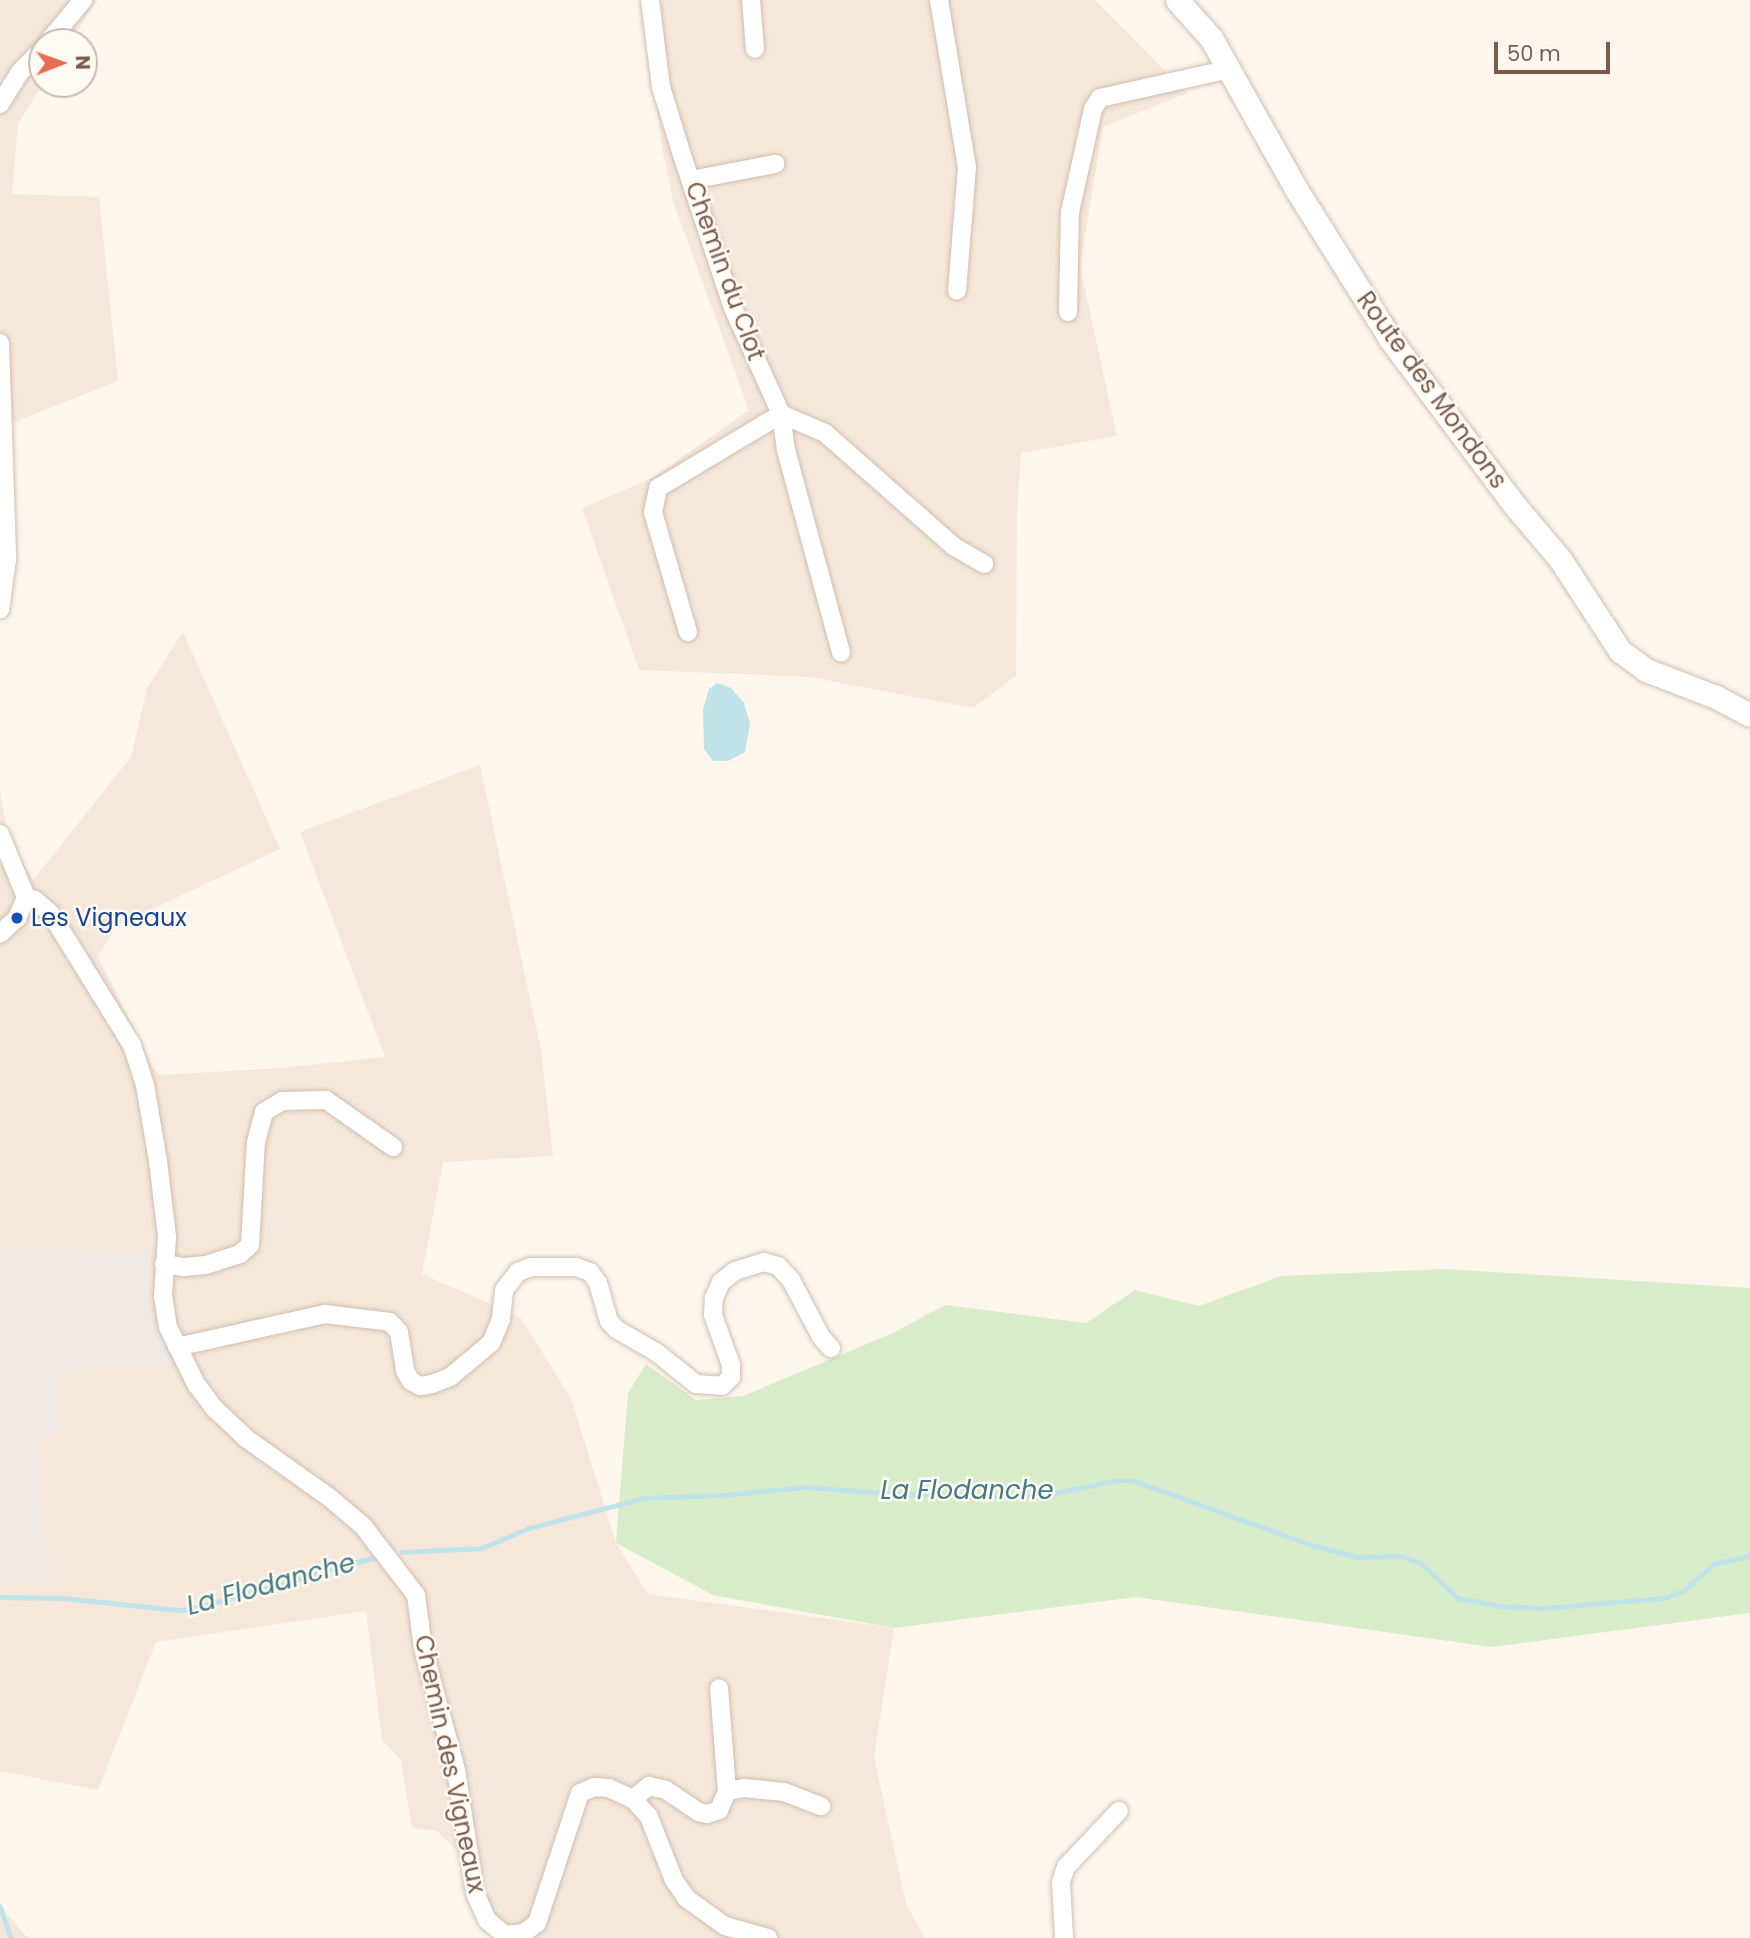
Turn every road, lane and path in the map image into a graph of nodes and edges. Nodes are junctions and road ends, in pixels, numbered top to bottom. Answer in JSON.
{"nodes":[{"id":1,"x":83,"y":0,"type":"edge"},
{"id":2,"x":650,"y":0,"type":"edge"},
{"id":3,"x":751,"y":0,"type":"edge"},
{"id":4,"x":939,"y":0,"type":"edge"},
{"id":5,"x":1177,"y":0,"type":"edge"},
{"id":6,"x":60,"y":28,"type":"edge"},
{"id":7,"x":755,"y":49,"type":"dead end"},
{"id":8,"x":28,"y":64,"type":"edge"},
{"id":9,"x":1230,"y":69,"type":"junction"},
{"id":10,"x":0,"y":104,"type":"edge"},
{"id":11,"x":775,"y":164,"type":"dead end"},
{"id":12,"x":691,"y":180,"type":"junction"},
{"id":13,"x":957,"y":291,"type":"dead end"},
{"id":14,"x":1068,"y":312,"type":"dead end"},
{"id":15,"x":0,"y":343,"type":"edge"},
{"id":16,"x":781,"y":414,"type":"junction"},
{"id":17,"x":984,"y":564,"type":"dead end"},
{"id":18,"x":0,"y":610,"type":"edge"},
{"id":19,"x":688,"y":632,"type":"dead end"},
{"id":20,"x":841,"y":653,"type":"dead end"},
{"id":21,"x":1750,"y":715,"type":"edge"},
{"id":22,"x":0,"y":834,"type":"edge"},
{"id":23,"x":26,"y":897,"type":"junction"},
{"id":24,"x":0,"y":934,"type":"edge"},
{"id":25,"x":393,"y":1147,"type":"dead end"},
{"id":26,"x":164,"y":1264,"type":"junction"},
{"id":27,"x":177,"y":1347,"type":"junction"},
{"id":28,"x":831,"y":1348,"type":"dead end"},
{"id":29,"x":719,"y":1688,"type":"dead end"},
{"id":30,"x":727,"y":1791,"type":"junction"},
{"id":31,"x":634,"y":1799,"type":"junction"},
{"id":32,"x":821,"y":1806,"type":"dead end"},
{"id":33,"x":1119,"y":1811,"type":"dead end"},
{"id":34,"x":505,"y":1936,"type":"edge"},
{"id":35,"x":768,"y":1938,"type":"edge"},
{"id":36,"x":1063,"y":1938,"type":"edge"}],
"edges":[{"from":1,"to":6,"type":"street"},
{"from":2,"to":12,"type":"street","name":"Chemin du Clot"},
{"from":3,"to":7,"type":"street"},
{"from":4,"to":13,"type":"street"},
{"from":5,"to":9,"type":"street","name":"Route des Mondons"},
{"from":8,"to":10,"type":"street"},
{"from":9,"to":14,"type":"street"},
{"from":9,"to":21,"type":"street","name":"Route des Mondons"},
{"from":11,"to":12,"type":"street"},
{"from":12,"to":16,"type":"street","name":"Chemin du Clot"},
{"from":15,"to":18,"type":"street"},
{"from":16,"to":17,"type":"street"},
{"from":16,"to":19,"type":"street"},
{"from":16,"to":20,"type":"street","name":"Chemin du Clot"},
{"from":22,"to":23,"type":"street"},
{"from":23,"to":24,"type":"street"},
{"from":23,"to":26,"type":"street","name":"Chemin des Vigneaux"},
{"from":25,"to":26,"type":"street"},
{"from":26,"to":27,"type":"street","name":"Chemin des Vigneaux"},
{"from":27,"to":28,"type":"street"},
{"from":27,"to":34,"type":"street","name":"Chemin des Vigneaux"},
{"from":29,"to":30,"type":"street"},
{"from":30,"to":31,"type":"street"},
{"from":30,"to":32,"type":"street"},
{"from":31,"to":34,"type":"street","name":"Chemin des Vigneaux"},
{"from":31,"to":35,"type":"street"},
{"from":33,"to":36,"type":"street"}]}
